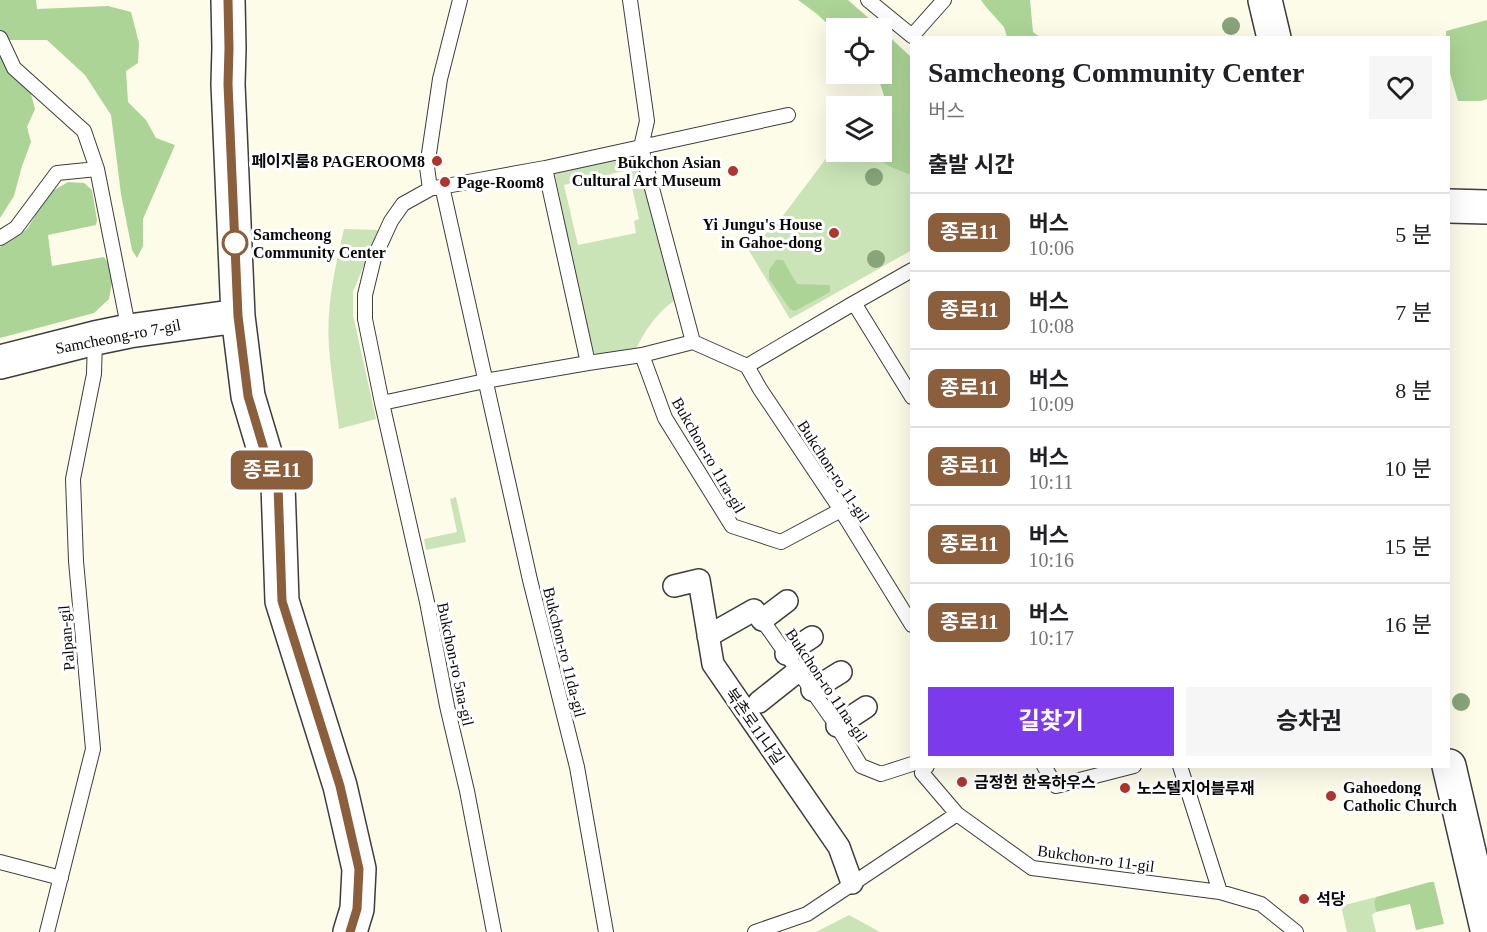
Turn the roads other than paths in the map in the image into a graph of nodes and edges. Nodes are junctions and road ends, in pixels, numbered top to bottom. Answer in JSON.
{"nodes":[{"id":1,"x":228,"y":0,"type":"edge"},
{"id":2,"x":460,"y":0,"type":"edge"},
{"id":3,"x":630,"y":0,"type":"edge"},
{"id":4,"x":868,"y":0,"type":"edge"},
{"id":5,"x":944,"y":0,"type":"edge"},
{"id":6,"x":1265,"y":0,"type":"edge"},
{"id":7,"x":911,"y":36,"type":"edge"},
{"id":8,"x":913,"y":36,"type":"edge"},
{"id":9,"x":1274,"y":36,"type":"edge"},
{"id":10,"x":0,"y":38,"type":"edge"},
{"id":11,"x":788,"y":115,"type":"dead end"},
{"id":12,"x":641,"y":147,"type":"junction"},
{"id":13,"x":545,"y":168,"type":"junction"},
{"id":14,"x":97,"y":169,"type":"junction"},
{"id":15,"x":436,"y":188,"type":"junction"},
{"id":16,"x":1486,"y":205,"type":"edge"},
{"id":17,"x":1450,"y":206,"type":"edge"},
{"id":18,"x":0,"y":238,"type":"edge"},
{"id":19,"x":910,"y":271,"type":"edge"},
{"id":20,"x":854,"y":303,"type":"junction"},
{"id":21,"x":238,"y":316,"type":"junction"},
{"id":22,"x":129,"y":331,"type":"junction"},
{"id":23,"x":96,"y":338,"type":"junction"},
{"id":24,"x":693,"y":342,"type":"junction"},
{"id":25,"x":642,"y":355,"type":"junction"},
{"id":26,"x":0,"y":362,"type":"edge"},
{"id":27,"x":588,"y":363,"type":"junction"},
{"id":28,"x":747,"y":366,"type":"junction"},
{"id":29,"x":485,"y":381,"type":"junction"},
{"id":30,"x":910,"y":395,"type":"edge"},
{"id":31,"x":382,"y":403,"type":"junction"},
{"id":32,"x":841,"y":510,"type":"junction"},
{"id":33,"x":674,"y":586,"type":"dead end"},
{"id":34,"x":787,"y":601,"type":"dead end"},
{"id":35,"x":758,"y":615,"type":"junction"},
{"id":36,"x":910,"y":622,"type":"edge"},
{"id":37,"x":708,"y":636,"type":"junction"},
{"id":38,"x":812,"y":637,"type":"dead end"},
{"id":39,"x":792,"y":662,"type":"junction"},
{"id":40,"x":841,"y":672,"type":"dead end"},
{"id":41,"x":812,"y":690,"type":"junction"},
{"id":42,"x":759,"y":702,"type":"dead end"},
{"id":43,"x":866,"y":707,"type":"dead end"},
{"id":44,"x":837,"y":726,"type":"junction"},
{"id":45,"x":910,"y":765,"type":"edge"},
{"id":46,"x":926,"y":768,"type":"edge"},
{"id":47,"x":1045,"y":768,"type":"edge"},
{"id":48,"x":1126,"y":768,"type":"edge"},
{"id":49,"x":1181,"y":768,"type":"edge"},
{"id":50,"x":1450,"y":768,"type":"edge"},
{"id":51,"x":957,"y":814,"type":"junction"},
{"id":52,"x":0,"y":862,"type":"edge"},
{"id":53,"x":61,"y":878,"type":"junction"},
{"id":54,"x":852,"y":883,"type":"junction"},
{"id":55,"x":1220,"y":892,"type":"junction"},
{"id":56,"x":1487,"y":929,"type":"edge"},
{"id":57,"x":47,"y":932,"type":"edge"},
{"id":58,"x":350,"y":932,"type":"edge"},
{"id":59,"x":494,"y":932,"type":"edge"},
{"id":60,"x":606,"y":932,"type":"edge"},
{"id":61,"x":755,"y":932,"type":"edge"},
{"id":62,"x":1296,"y":932,"type":"edge"}],
"edges":[{"from":1,"to":21,"type":"street"},
{"from":2,"to":15,"type":"lane"},
{"from":3,"to":12,"type":"lane"},
{"from":4,"to":7,"type":"lane"},
{"from":5,"to":8,"type":"lane"},
{"from":6,"to":9,"type":"street"},
{"from":10,"to":14,"type":"lane"},
{"from":11,"to":12,"type":"lane"},
{"from":12,"to":13,"type":"lane"},
{"from":12,"to":24,"type":"lane"},
{"from":13,"to":15,"type":"lane"},
{"from":13,"to":27,"type":"lane"},
{"from":14,"to":18,"type":"lane"},
{"from":14,"to":22,"type":"lane"},
{"from":15,"to":29,"type":"lane","name":"Bukchon-ro 11da-gil"},
{"from":15,"to":31,"type":"lane","name":"Bukchon-ro 5na-gil"},
{"from":16,"to":17,"type":"street"},
{"from":19,"to":20,"type":"lane"},
{"from":20,"to":28,"type":"lane"},
{"from":20,"to":30,"type":"lane"},
{"from":21,"to":22,"type":"street","name":"Samcheong-ro 7-gil"},
{"from":21,"to":58,"type":"street"},
{"from":22,"to":23,"type":"street","name":"Samcheong-ro 7-gil"},
{"from":23,"to":26,"type":"street","name":"Samcheong-ro 7-gil"},
{"from":23,"to":53,"type":"lane","name":"Palpan-gil"},
{"from":24,"to":25,"type":"lane"},
{"from":24,"to":28,"type":"lane"},
{"from":25,"to":27,"type":"lane"},
{"from":25,"to":32,"type":"lane","name":"Bukchon-ro 11ra-gil"},
{"from":27,"to":29,"type":"lane"},
{"from":28,"to":32,"type":"lane","name":"Bukchon-ro 11-gil"},
{"from":29,"to":31,"type":"lane"},
{"from":29,"to":60,"type":"lane","name":"Bukchon-ro 11da-gil"},
{"from":31,"to":59,"type":"lane","name":"Bukchon-ro 5na-gil"},
{"from":32,"to":36,"type":"lane","name":"Bukchon-ro 11-gil"},
{"from":33,"to":37,"type":"street","name":"북촌로11나길"},
{"from":34,"to":35,"type":"street"},
{"from":35,"to":37,"type":"street"},
{"from":35,"to":39,"type":"lane","name":"Bukchon-ro 11na-gil"},
{"from":37,"to":54,"type":"street","name":"북촌로11나길"},
{"from":38,"to":39,"type":"street"},
{"from":39,"to":41,"type":"lane","name":"Bukchon-ro 11na-gil"},
{"from":39,"to":42,"type":"street"},
{"from":40,"to":41,"type":"street"},
{"from":41,"to":44,"type":"lane","name":"Bukchon-ro 11na-gil"},
{"from":43,"to":44,"type":"street"},
{"from":44,"to":45,"type":"lane","name":"Bukchon-ro 11na-gil"},
{"from":46,"to":51,"type":"lane","name":"Bukchon-ro 11-gil"},
{"from":47,"to":48,"type":"lane"},
{"from":49,"to":55,"type":"lane"},
{"from":50,"to":56,"type":"street"},
{"from":51,"to":54,"type":"lane"},
{"from":51,"to":55,"type":"lane","name":"Bukchon-ro 11-gil"},
{"from":52,"to":53,"type":"lane"},
{"from":53,"to":57,"type":"lane","name":"Palpan-gil"},
{"from":54,"to":61,"type":"lane"},
{"from":55,"to":62,"type":"lane","name":"Bukchon-ro 11-gil"}]}
